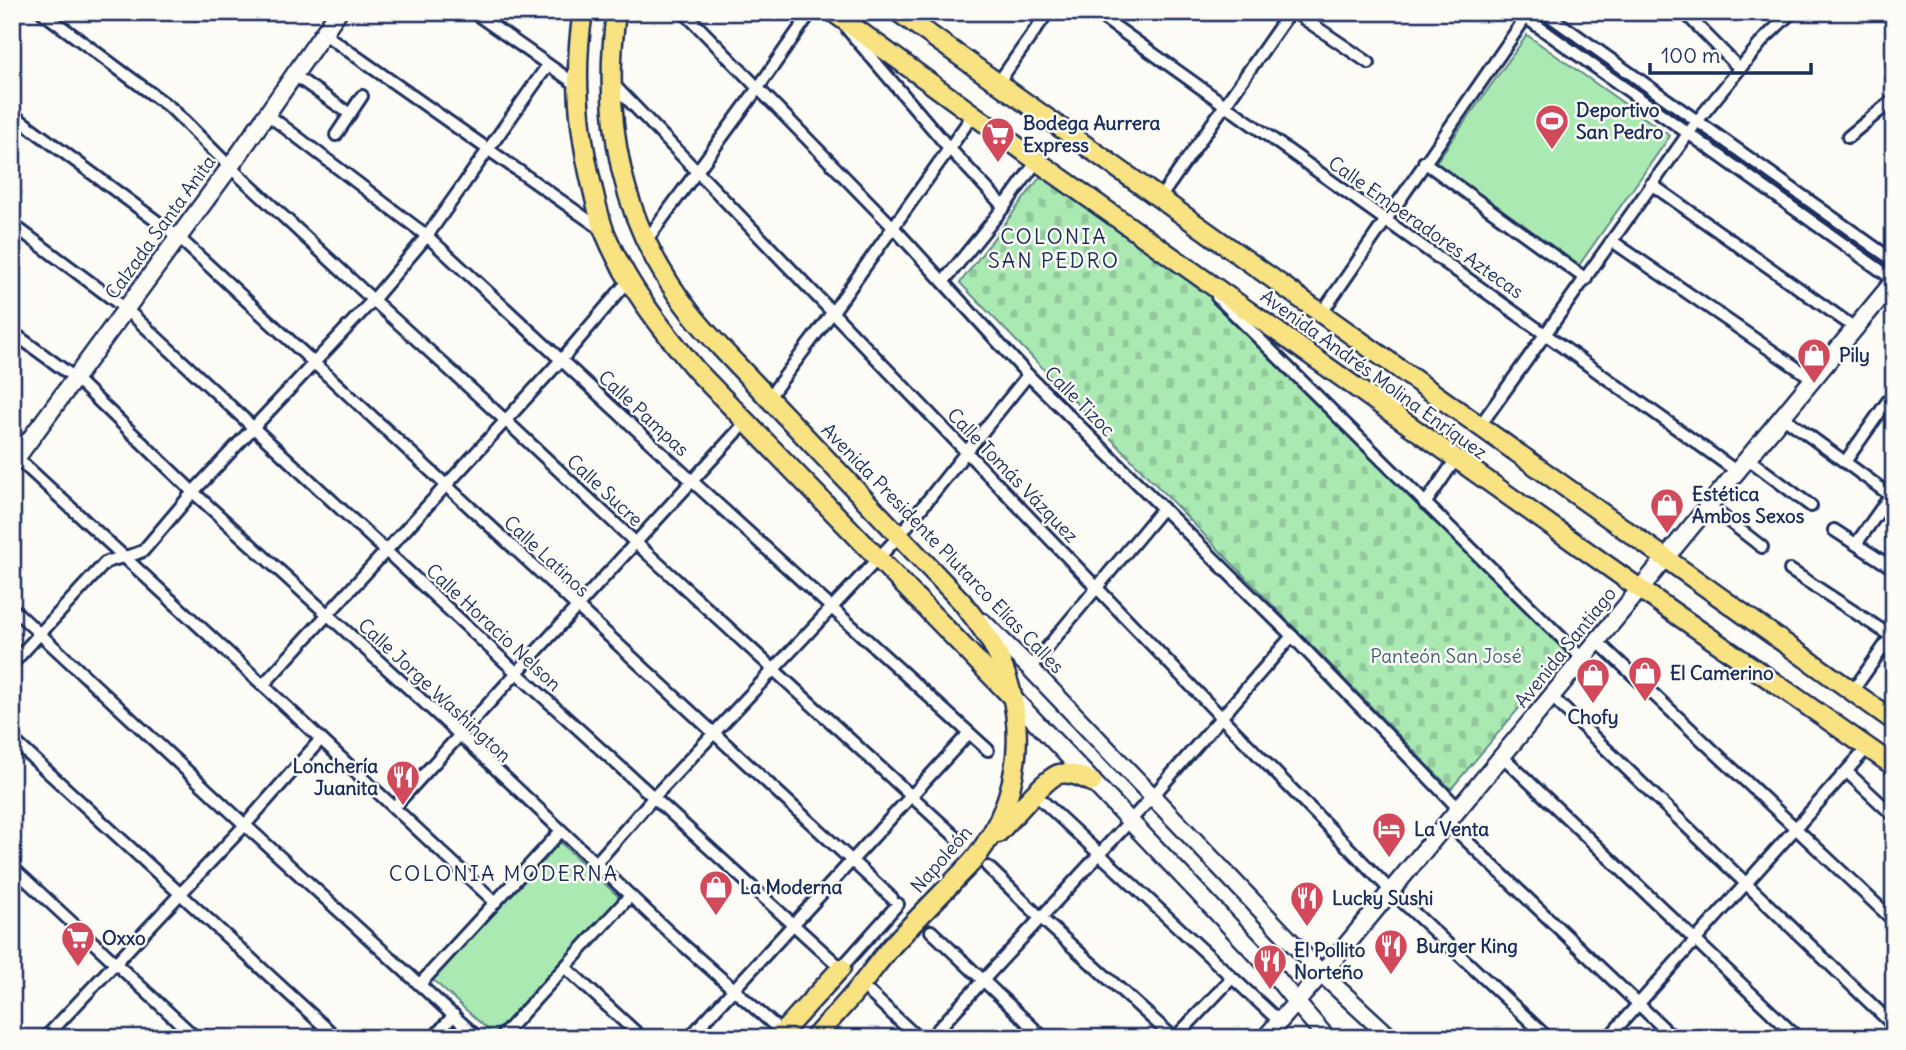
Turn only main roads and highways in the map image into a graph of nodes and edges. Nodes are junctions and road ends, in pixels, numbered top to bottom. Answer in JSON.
{"nodes":[{"id":1,"x":583,"y":12,"type":"edge"},
{"id":2,"x":616,"y":12,"type":"edge"},
{"id":3,"x":833,"y":12,"type":"edge"},
{"id":4,"x":898,"y":12,"type":"edge"},
{"id":5,"x":962,"y":602,"type":"joint"},
{"id":6,"x":1013,"y":698,"type":"junction"},
{"id":7,"x":1894,"y":721,"type":"edge"},
{"id":8,"x":1894,"y":766,"type":"edge"},
{"id":9,"x":1092,"y":782,"type":"road end"},
{"id":10,"x":983,"y":861,"type":"junction"},
{"id":11,"x":841,"y":968,"type":"road end"},
{"id":12,"x":775,"y":1031,"type":"edge"},
{"id":13,"x":814,"y":1038,"type":"edge"}],
"edges":[{"from":1,"to":6,"type":"main road"},
{"from":2,"to":5,"type":"main road","name":"Avenida Presidente Plutarco Elías Calles"},
{"from":3,"to":8,"type":"main road","name":"Avenida Andrés Molina Enríquez"},
{"from":4,"to":7,"type":"main road","name":"Avenida Andrés Molina Enríquez"},
{"from":5,"to":6,"type":"main road","name":"Napoleón"},
{"from":6,"to":10,"type":"main road","name":"Napoleón"},
{"from":9,"to":10,"type":"main road"},
{"from":10,"to":13,"type":"main road","name":"Napoleón"},
{"from":11,"to":12,"type":"main road","name":"Napoleón"}]}
